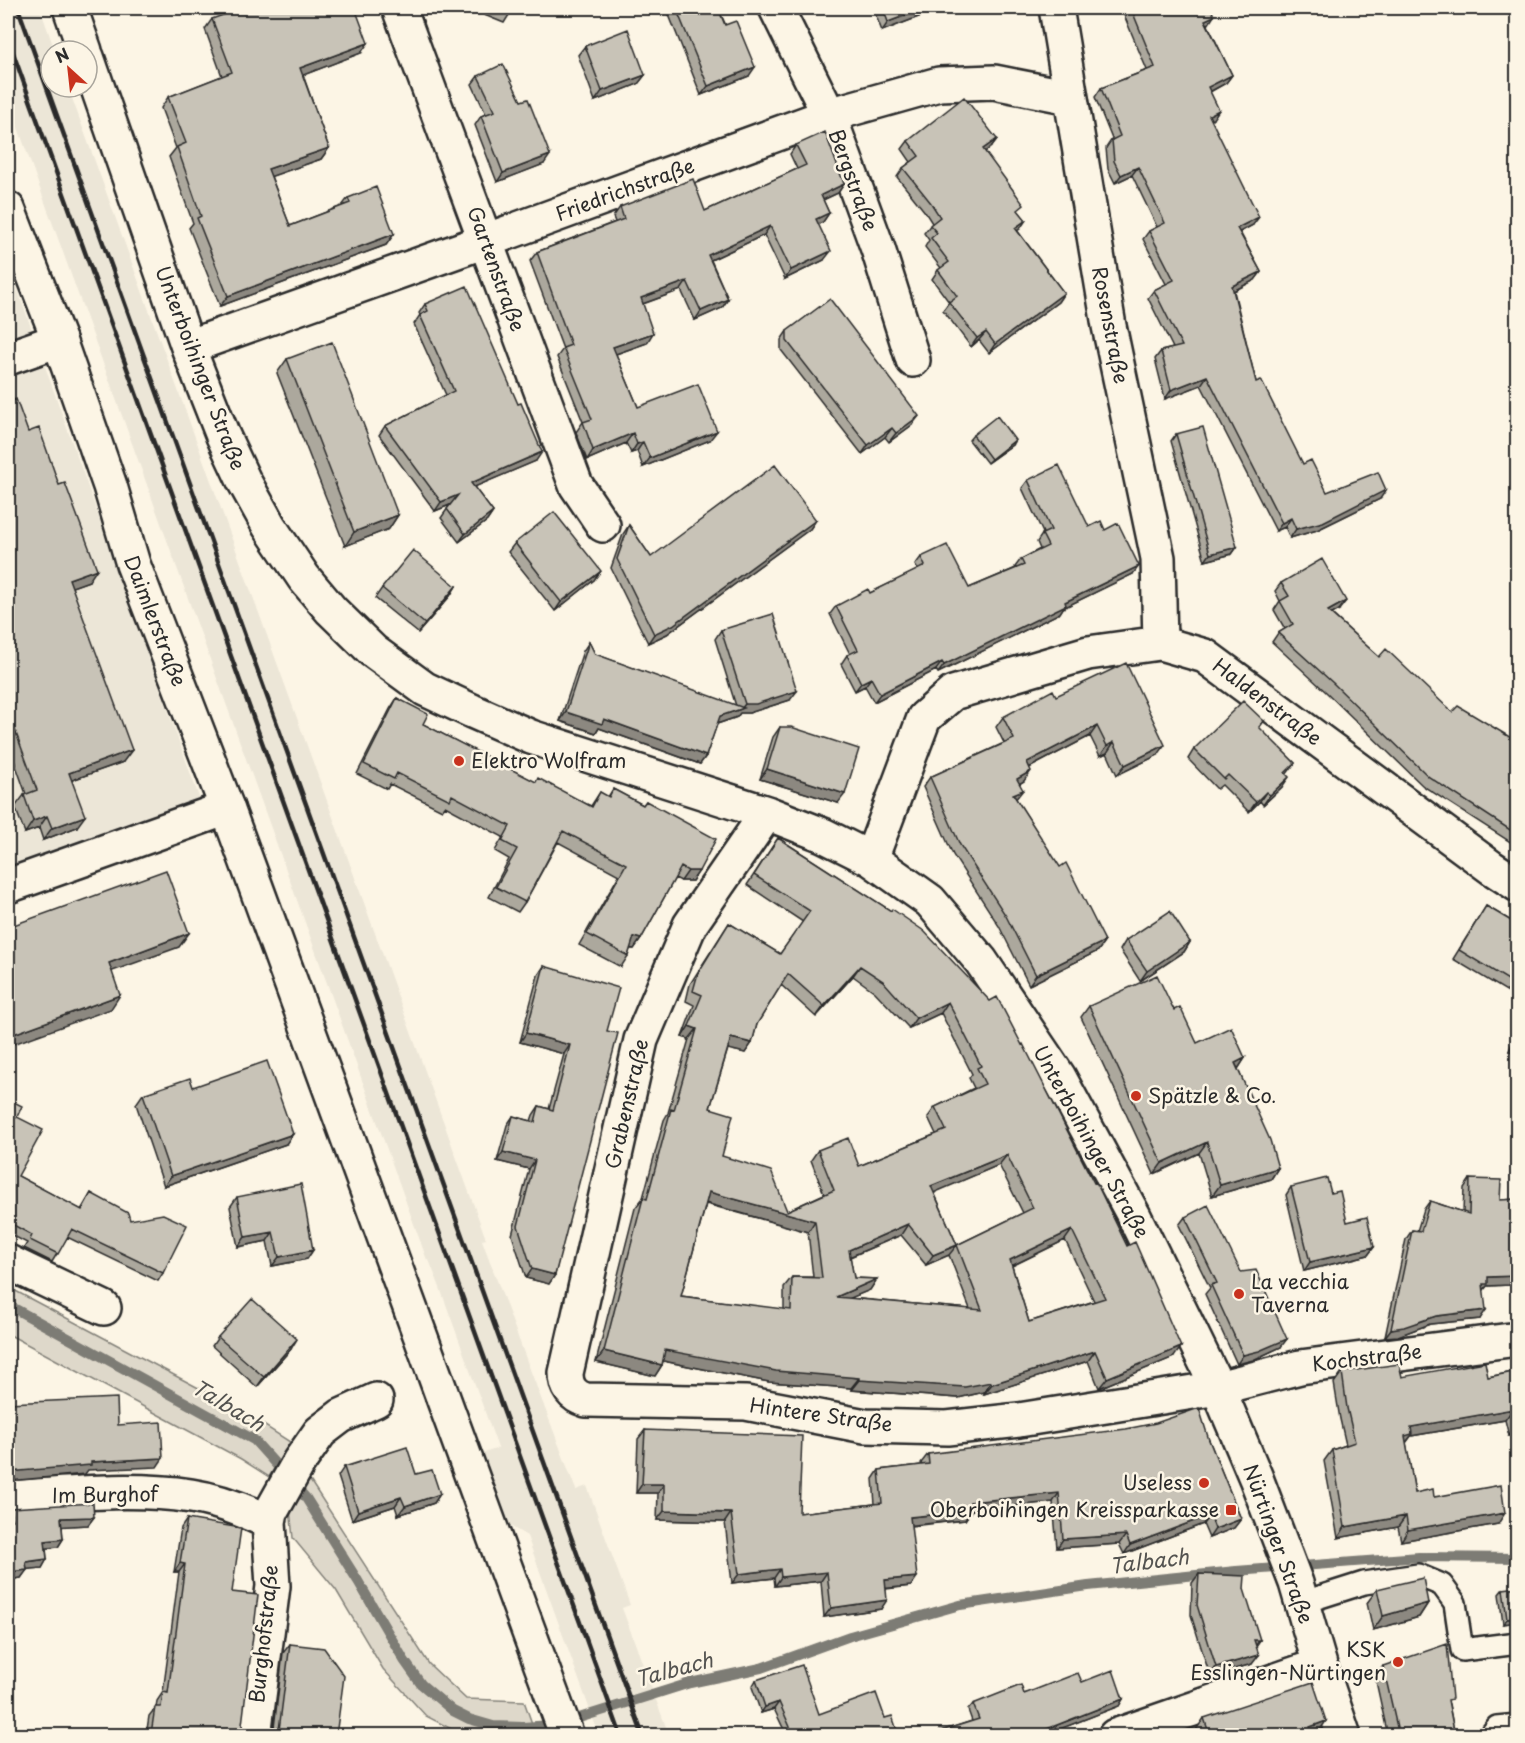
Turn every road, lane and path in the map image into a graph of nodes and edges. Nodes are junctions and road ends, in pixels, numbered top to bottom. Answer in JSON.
{"nodes":[{"id":1,"x":70,"y":8,"type":"edge"},
{"id":2,"x":399,"y":8,"type":"edge"},
{"id":3,"x":776,"y":8,"type":"edge"},
{"id":4,"x":1056,"y":8,"type":"edge"},
{"id":5,"x":81,"y":39,"type":"edge"},
{"id":6,"x":99,"y":91,"type":"edge"},
{"id":7,"x":1070,"y":97,"type":"junction"},
{"id":8,"x":829,"y":115,"type":"junction"},
{"id":9,"x":8,"y":210,"type":"edge"},
{"id":10,"x":485,"y":242,"type":"junction"},
{"id":11,"x":59,"y":340,"type":"junction"},
{"id":12,"x":188,"y":347,"type":"junction"},
{"id":13,"x":8,"y":358,"type":"edge"},
{"id":14,"x":913,"y":360,"type":"dead end"},
{"id":15,"x":603,"y":525,"type":"dead end"},
{"id":16,"x":1160,"y":643,"type":"junction"},
{"id":17,"x":226,"y":808,"type":"junction"},
{"id":18,"x":766,"y":813,"type":"junction"},
{"id":19,"x":872,"y":859,"type":"junction"},
{"id":20,"x":1518,"y":885,"type":"edge"},
{"id":21,"x":8,"y":886,"type":"edge"},
{"id":22,"x":8,"y":1262,"type":"edge"},
{"id":23,"x":104,"y":1308,"type":"dead end"},
{"id":24,"x":1518,"y":1339,"type":"edge"},
{"id":25,"x":568,"y":1388,"type":"joint"},
{"id":26,"x":1218,"y":1388,"type":"junction"},
{"id":27,"x":376,"y":1400,"type":"dead end"},
{"id":28,"x":8,"y":1498,"type":"edge"},
{"id":29,"x":269,"y":1522,"type":"junction"},
{"id":30,"x":1299,"y":1593,"type":"junction"},
{"id":31,"x":1518,"y":1643,"type":"edge"},
{"id":32,"x":1320,"y":1665,"type":"junction"},
{"id":33,"x":1518,"y":1725,"type":"edge"},
{"id":34,"x":254,"y":1736,"type":"edge"},
{"id":35,"x":567,"y":1736,"type":"edge"},
{"id":36,"x":1115,"y":1736,"type":"edge"},
{"id":37,"x":1344,"y":1736,"type":"edge"},
{"id":38,"x":1490,"y":1736,"type":"edge"}],
"edges":[{"from":1,"to":5,"type":"street"},
{"from":2,"to":10,"type":"street","name":"Gartenstraße"},
{"from":3,"to":8,"type":"street","name":"Bergstraße"},
{"from":4,"to":7,"type":"street","name":"Rosenstraße"},
{"from":6,"to":12,"type":"street","name":"Unterboihinger Straße"},
{"from":7,"to":8,"type":"street","name":"Friedrichstraße"},
{"from":7,"to":16,"type":"street","name":"Rosenstraße"},
{"from":8,"to":10,"type":"street","name":"Friedrichstraße"},
{"from":8,"to":14,"type":"street","name":"Bergstraße"},
{"from":9,"to":11,"type":"street","name":"Daimlerstraße"},
{"from":10,"to":12,"type":"street","name":"Friedrichstraße"},
{"from":10,"to":15,"type":"street","name":"Gartenstraße"},
{"from":11,"to":13,"type":"street"},
{"from":11,"to":17,"type":"street","name":"Daimlerstraße"},
{"from":12,"to":18,"type":"street","name":"Unterboihinger Straße"},
{"from":16,"to":19,"type":"street","name":"Haldenstraße"},
{"from":16,"to":20,"type":"street","name":"Haldenstraße"},
{"from":17,"to":21,"type":"street"},
{"from":17,"to":35,"type":"street","name":"Daimlerstraße"},
{"from":18,"to":19,"type":"street","name":"Unterboihinger Straße"},
{"from":18,"to":25,"type":"street","name":"Grabenstraße"},
{"from":19,"to":26,"type":"street","name":"Unterboihinger Straße"},
{"from":22,"to":23,"type":"street"},
{"from":24,"to":26,"type":"street","name":"Kochstraße"},
{"from":25,"to":26,"type":"street","name":"Hintere Straße"},
{"from":26,"to":30,"type":"street","name":"Nürtinger Straße"},
{"from":27,"to":29,"type":"street","name":"Burghofstraße"},
{"from":28,"to":29,"type":"street","name":"Im Burghof"},
{"from":29,"to":34,"type":"street","name":"Burghofstraße"},
{"from":30,"to":31,"type":"lane"},
{"from":30,"to":32,"type":"street","name":"Nürtinger Straße"},
{"from":32,"to":36,"type":"street"},
{"from":32,"to":37,"type":"street","name":"Nürtinger Straße"},
{"from":33,"to":38,"type":"lane"}]}
